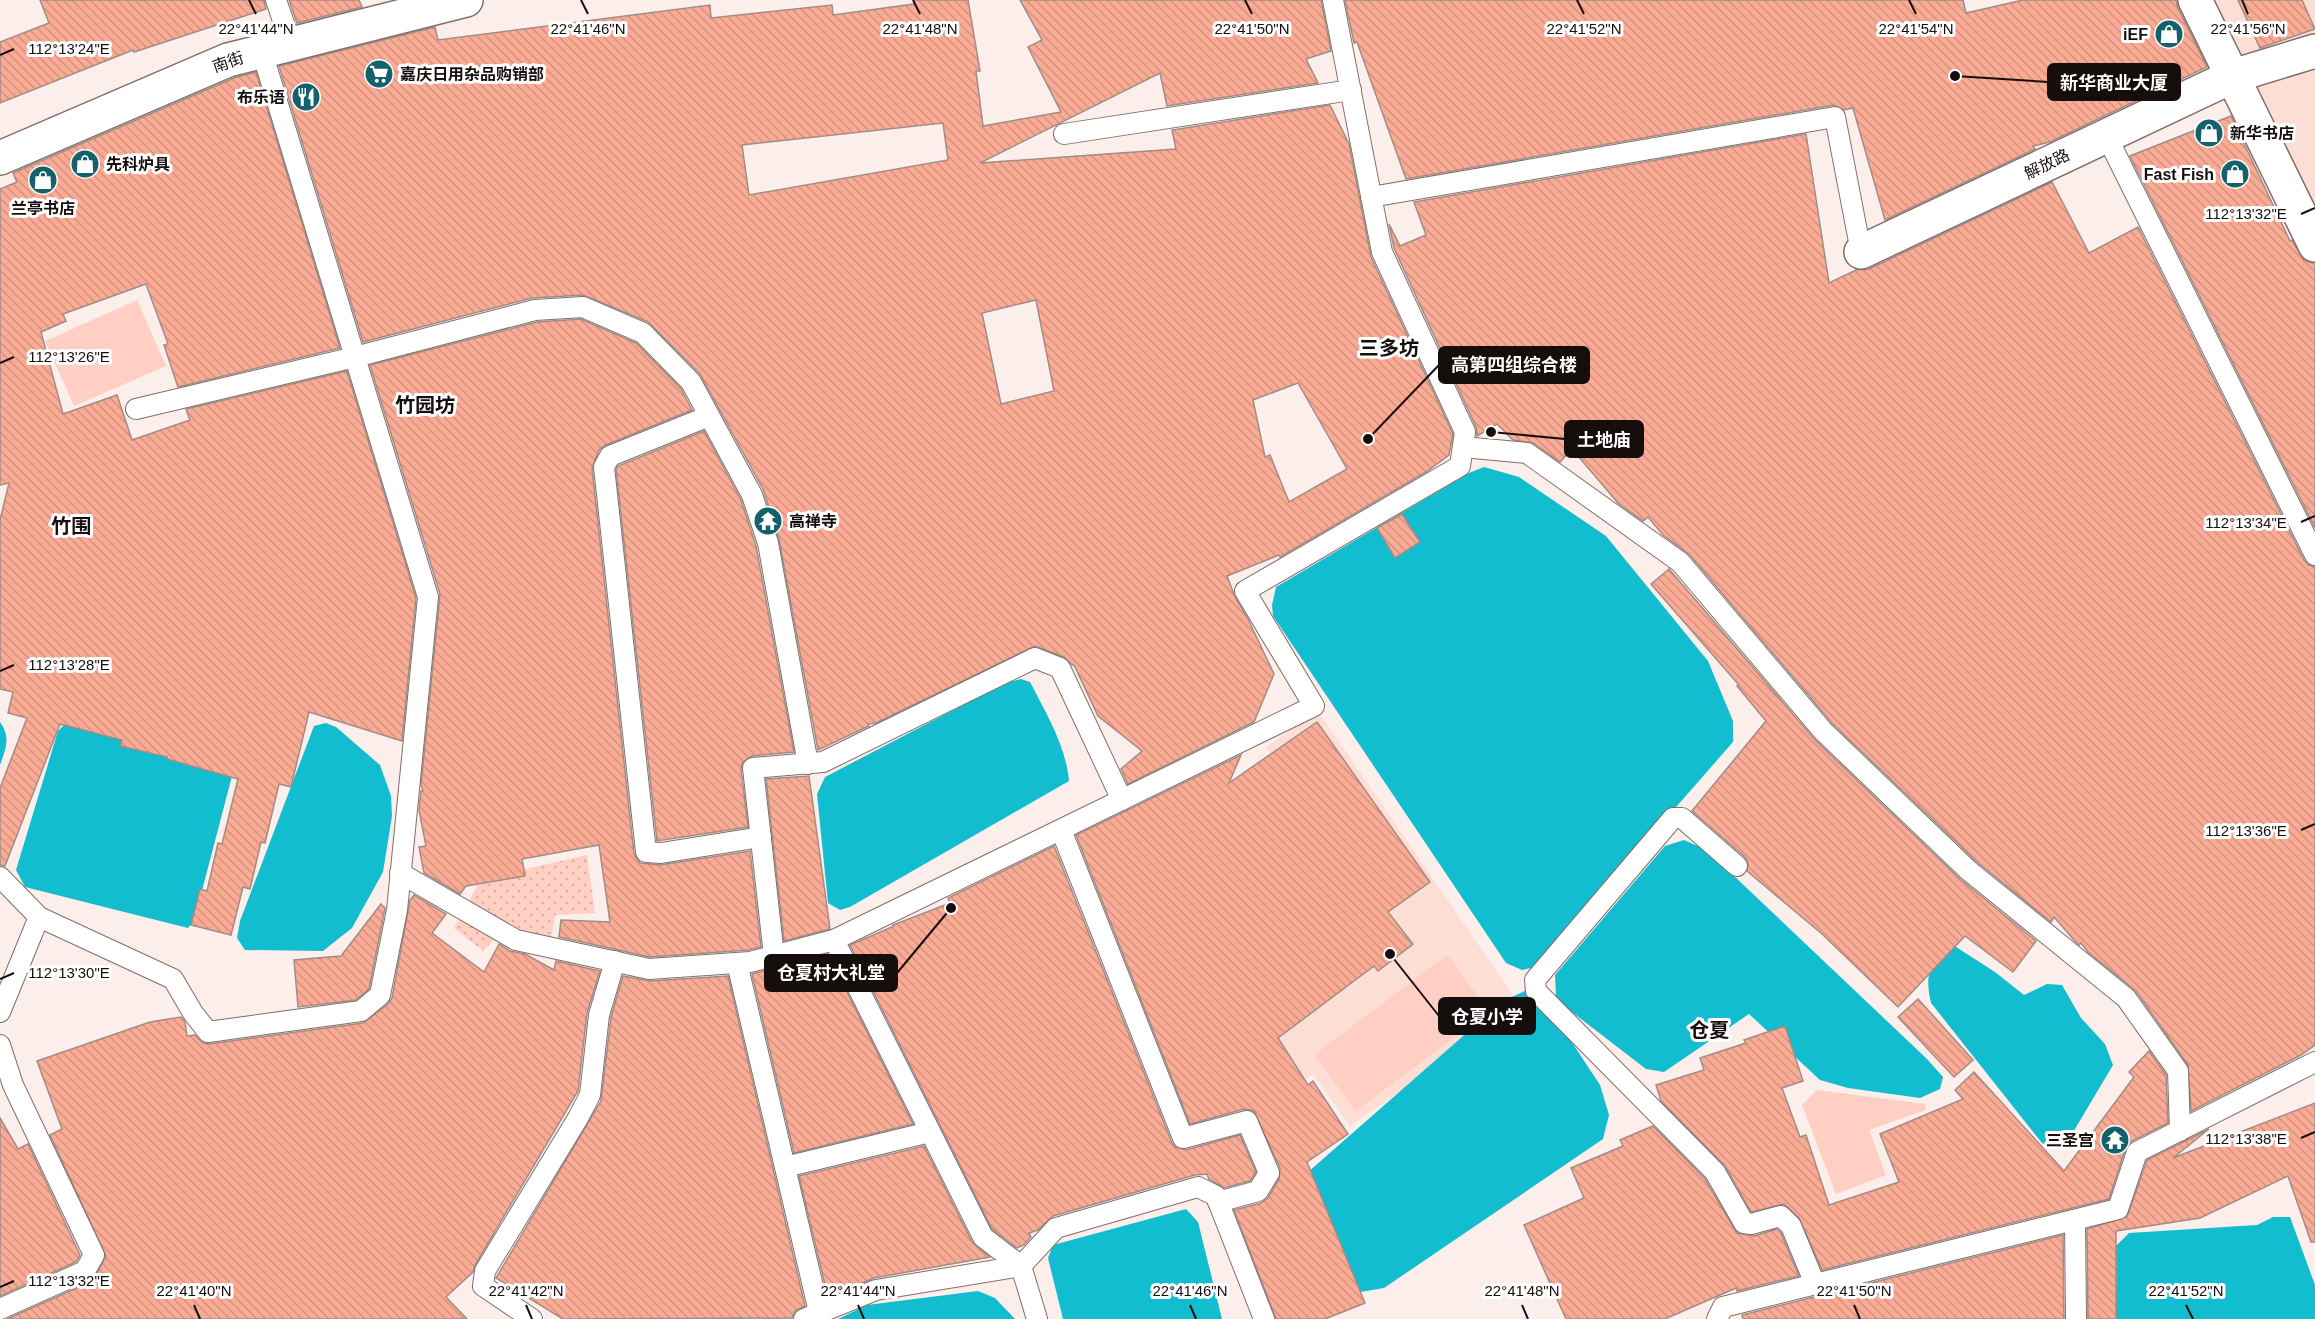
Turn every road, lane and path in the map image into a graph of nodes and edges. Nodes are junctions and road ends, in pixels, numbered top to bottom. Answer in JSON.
{"nodes":[{"id":1,"x":276,"y":0,"type":"edge"},
{"id":2,"x":466,"y":0,"type":"edge"},
{"id":3,"x":1333,"y":0,"type":"edge"},
{"id":4,"x":2195,"y":0,"type":"edge"},
{"id":5,"x":276,"y":48,"type":"junction"},
{"id":6,"x":2315,"y":51,"type":"edge"},
{"id":7,"x":2233,"y":76,"type":"junction"},
{"id":8,"x":1351,"y":90,"type":"junction"},
{"id":9,"x":1064,"y":134,"type":"dead end"},
{"id":10,"x":2106,"y":135,"type":"junction"},
{"id":11,"x":0,"y":158,"type":"edge"},
{"id":12,"x":1371,"y":197,"type":"junction"},
{"id":13,"x":2315,"y":245,"type":"edge"},
{"id":14,"x":1861,"y":252,"type":"joint"},
{"id":15,"x":355,"y":357,"type":"junction"},
{"id":16,"x":136,"y":409,"type":"dead end"},
{"id":17,"x":709,"y":416,"type":"junction"},
{"id":18,"x":1463,"y":447,"type":"junction"},
{"id":19,"x":2315,"y":555,"type":"edge"},
{"id":20,"x":808,"y":764,"type":"junction"},
{"id":21,"x":1122,"y":800,"type":"junction"},
{"id":22,"x":1061,"y":830,"type":"junction"},
{"id":23,"x":761,"y":837,"type":"junction"},
{"id":24,"x":1737,"y":866,"type":"dead end"},
{"id":25,"x":400,"y":873,"type":"junction"},
{"id":26,"x":0,"y":877,"type":"edge"},
{"id":27,"x":39,"y":917,"type":"junction"},
{"id":28,"x":834,"y":940,"type":"junction"},
{"id":29,"x":774,"y":956,"type":"junction"},
{"id":30,"x":615,"y":961,"type":"junction"},
{"id":31,"x":737,"y":963,"type":"junction"},
{"id":32,"x":0,"y":1012,"type":"edge"},
{"id":33,"x":0,"y":1045,"type":"edge"},
{"id":34,"x":2315,"y":1062,"type":"edge"},
{"id":35,"x":2180,"y":1131,"type":"junction"},
{"id":36,"x":930,"y":1132,"type":"junction"},
{"id":37,"x":785,"y":1167,"type":"junction"},
{"id":38,"x":1218,"y":1202,"type":"junction"},
{"id":39,"x":2075,"y":1220,"type":"junction"},
{"id":40,"x":1021,"y":1266,"type":"junction"},
{"id":41,"x":1815,"y":1284,"type":"junction"},
{"id":42,"x":0,"y":1309,"type":"edge"},
{"id":43,"x":812,"y":1316,"type":"edge"},
{"id":44,"x":532,"y":1319,"type":"edge"},
{"id":45,"x":1037,"y":1319,"type":"edge"},
{"id":46,"x":1264,"y":1319,"type":"edge"},
{"id":47,"x":1717,"y":1319,"type":"edge"},
{"id":48,"x":2076,"y":1319,"type":"edge"}],
"edges":[{"from":1,"to":5,"type":"lane"},
{"from":2,"to":5,"type":"street","name":"南街"},
{"from":3,"to":8,"type":"lane"},
{"from":4,"to":7,"type":"street"},
{"from":5,"to":11,"type":"street","name":"南街"},
{"from":5,"to":15,"type":"lane"},
{"from":6,"to":7,"type":"street","name":"解放路"},
{"from":7,"to":10,"type":"street","name":"解放路"},
{"from":7,"to":13,"type":"street"},
{"from":8,"to":9,"type":"lane"},
{"from":8,"to":12,"type":"lane"},
{"from":10,"to":14,"type":"street","name":"解放路"},
{"from":10,"to":19,"type":"lane"},
{"from":12,"to":14,"type":"lane"},
{"from":12,"to":18,"type":"lane"},
{"from":15,"to":16,"type":"lane"},
{"from":15,"to":17,"type":"lane"},
{"from":15,"to":25,"type":"lane"},
{"from":17,"to":20,"type":"lane"},
{"from":17,"to":23,"type":"lane"},
{"from":18,"to":21,"type":"lane"},
{"from":18,"to":35,"type":"lane"},
{"from":20,"to":21,"type":"lane"},
{"from":20,"to":23,"type":"lane"},
{"from":21,"to":22,"type":"lane"},
{"from":22,"to":28,"type":"lane"},
{"from":22,"to":38,"type":"lane"},
{"from":23,"to":29,"type":"lane"},
{"from":24,"to":41,"type":"lane"},
{"from":25,"to":27,"type":"lane"},
{"from":25,"to":30,"type":"lane"},
{"from":26,"to":27,"type":"lane"},
{"from":27,"to":32,"type":"lane"},
{"from":28,"to":29,"type":"lane"},
{"from":28,"to":36,"type":"lane"},
{"from":29,"to":31,"type":"lane"},
{"from":30,"to":31,"type":"lane"},
{"from":30,"to":44,"type":"lane"},
{"from":31,"to":37,"type":"lane"},
{"from":33,"to":42,"type":"lane"},
{"from":34,"to":35,"type":"lane"},
{"from":35,"to":39,"type":"lane"},
{"from":36,"to":37,"type":"lane"},
{"from":36,"to":40,"type":"lane"},
{"from":37,"to":43,"type":"lane"},
{"from":38,"to":40,"type":"lane"},
{"from":38,"to":46,"type":"lane"},
{"from":39,"to":41,"type":"lane"},
{"from":39,"to":48,"type":"lane"},
{"from":40,"to":43,"type":"lane"},
{"from":40,"to":45,"type":"lane"},
{"from":41,"to":47,"type":"lane"}]}
